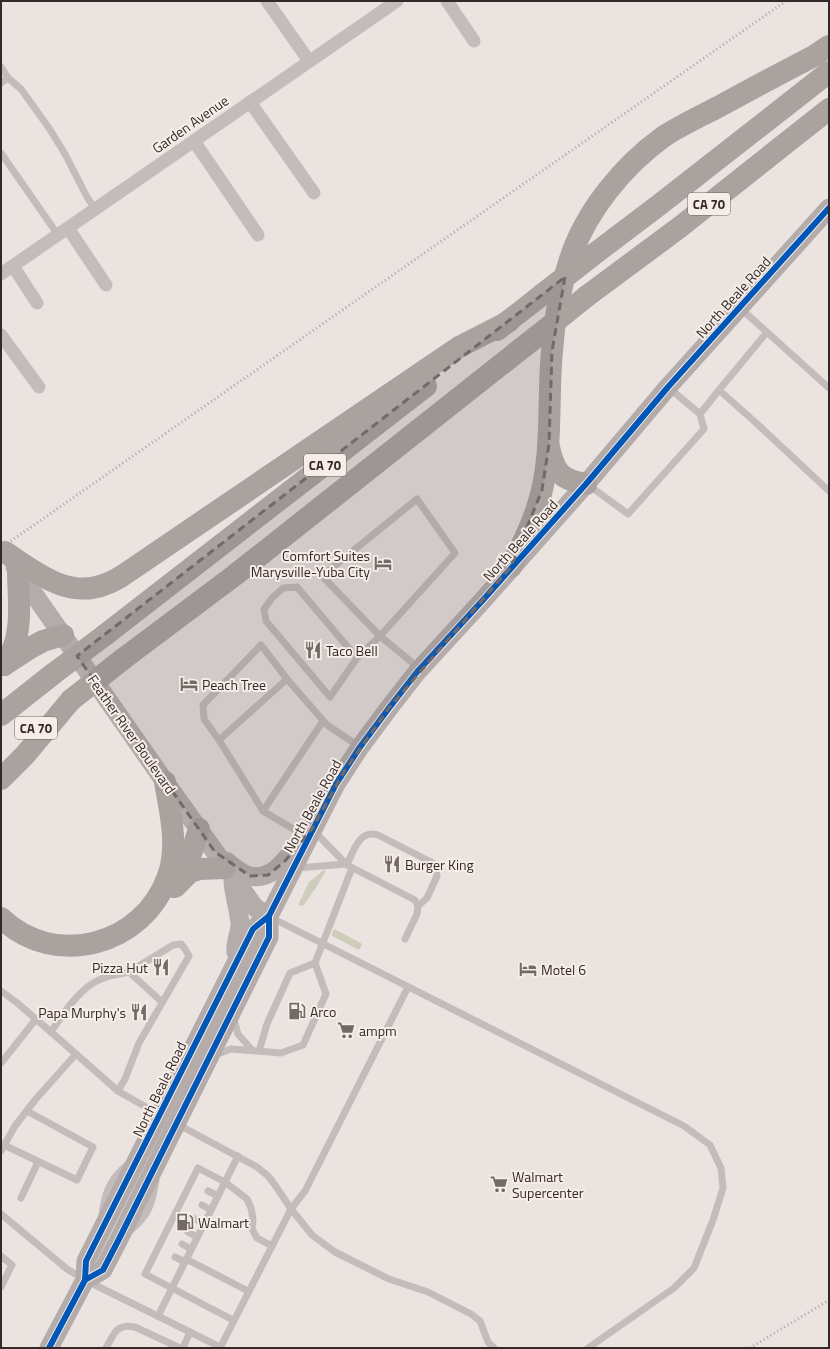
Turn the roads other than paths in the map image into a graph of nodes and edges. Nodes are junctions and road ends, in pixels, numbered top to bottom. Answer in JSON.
{"nodes":[{"id":1,"x":267,"y":1,"type":"edge"},
{"id":2,"x":397,"y":1,"type":"edge"},
{"id":3,"x":447,"y":1,"type":"edge"},
{"id":4,"x":474,"y":41,"type":"dead end"},
{"id":5,"x":829,"y":46,"type":"edge"},
{"id":6,"x":309,"y":62,"type":"junction"},
{"id":7,"x":1,"y":67,"type":"edge"},
{"id":8,"x":829,"y":72,"type":"edge"},
{"id":9,"x":8,"y":78,"type":"junction"},
{"id":10,"x":1,"y":84,"type":"edge"},
{"id":11,"x":250,"y":102,"type":"junction"},
{"id":12,"x":829,"y":109,"type":"edge"},
{"id":13,"x":194,"y":141,"type":"junction"},
{"id":14,"x":1,"y":152,"type":"edge"},
{"id":15,"x":314,"y":193,"type":"dead end"},
{"id":16,"x":96,"y":209,"type":"junction"},
{"id":17,"x":827,"y":213,"type":"edge"},
{"id":18,"x":63,"y":231,"type":"junction"},
{"id":19,"x":258,"y":234,"type":"dead end"},
{"id":20,"x":13,"y":266,"type":"junction"},
{"id":21,"x":1,"y":274,"type":"edge"},
{"id":22,"x":106,"y":285,"type":"dead end"},
{"id":23,"x":37,"y":303,"type":"dead end"},
{"id":24,"x":740,"y":308,"type":"junction"},
{"id":25,"x":508,"y":322,"type":"junction"},
{"id":26,"x":767,"y":332,"type":"junction"},
{"id":27,"x":1,"y":335,"type":"edge"},
{"id":28,"x":38,"y":387,"type":"dead end"},
{"id":29,"x":668,"y":387,"type":"junction"},
{"id":30,"x":829,"y":388,"type":"edge"},
{"id":31,"x":719,"y":390,"type":"junction"},
{"id":32,"x":700,"y":414,"type":"junction"},
{"id":33,"x":549,"y":444,"type":"junction"},
{"id":34,"x":586,"y":484,"type":"junction"},
{"id":35,"x":829,"y":491,"type":"edge"},
{"id":36,"x":3,"y":549,"type":"edge"},
{"id":37,"x":511,"y":567,"type":"junction"},
{"id":38,"x":18,"y":570,"type":"junction"},
{"id":39,"x":63,"y":635,"type":"junction"},
{"id":40,"x":380,"y":636,"type":"junction"},
{"id":41,"x":357,"y":658,"type":"junction"},
{"id":42,"x":3,"y":666,"type":"edge"},
{"id":43,"x":420,"y":669,"type":"junction"},
{"id":44,"x":287,"y":678,"type":"junction"},
{"id":45,"x":71,"y":700,"type":"junction"},
{"id":46,"x":1,"y":714,"type":"edge"},
{"id":47,"x":323,"y":721,"type":"junction"},
{"id":48,"x":219,"y":740,"type":"junction"},
{"id":49,"x":360,"y":747,"type":"junction"},
{"id":50,"x":1,"y":756,"type":"edge"},
{"id":51,"x":1,"y":779,"type":"edge"},
{"id":52,"x":165,"y":782,"type":"junction"},
{"id":53,"x":263,"y":810,"type":"junction"},
{"id":54,"x":199,"y":829,"type":"junction"},
{"id":55,"x":308,"y":833,"type":"junction"},
{"id":56,"x":224,"y":866,"type":"junction"},
{"id":57,"x":348,"y":866,"type":"junction"},
{"id":58,"x":292,"y":868,"type":"junction"},
{"id":59,"x":173,"y":889,"type":"junction"},
{"id":60,"x":418,"y":906,"type":"junction"},
{"id":61,"x":268,"y":916,"type":"junction"},
{"id":62,"x":1,"y":918,"type":"edge"},
{"id":63,"x":1,"y":939,"type":"edge"},
{"id":64,"x":405,"y":939,"type":"dead end"},
{"id":65,"x":322,"y":944,"type":"junction"},
{"id":66,"x":236,"y":962,"type":"junction"},
{"id":67,"x":315,"y":963,"type":"junction"},
{"id":68,"x":129,"y":972,"type":"junction"},
{"id":69,"x":408,"y":987,"type":"junction"},
{"id":70,"x":1,"y":991,"type":"edge"},
{"id":71,"x":162,"y":1002,"type":"junction"},
{"id":72,"x":232,"y":1011,"type":"junction"},
{"id":73,"x":36,"y":1019,"type":"junction"},
{"id":74,"x":51,"y":1032,"type":"junction"},
{"id":75,"x":255,"y":1050,"type":"junction"},
{"id":76,"x":76,"y":1054,"type":"junction"},
{"id":77,"x":209,"y":1057,"type":"junction"},
{"id":78,"x":1,"y":1063,"type":"edge"},
{"id":79,"x":118,"y":1091,"type":"junction"},
{"id":80,"x":27,"y":1111,"type":"junction"},
{"id":81,"x":160,"y":1115,"type":"junction"},
{"id":82,"x":176,"y":1124,"type":"junction"},
{"id":83,"x":3,"y":1148,"type":"edge"},
{"id":84,"x":238,"y":1156,"type":"junction"},
{"id":85,"x":38,"y":1162,"type":"junction"},
{"id":86,"x":225,"y":1182,"type":"junction"},
{"id":87,"x":208,"y":1191,"type":"dead end"},
{"id":88,"x":218,"y":1196,"type":"junction"},
{"id":89,"x":21,"y":1198,"type":"dead end"},
{"id":90,"x":202,"y":1205,"type":"dead end"},
{"id":91,"x":291,"y":1209,"type":"junction"},
{"id":92,"x":211,"y":1210,"type":"junction"},
{"id":93,"x":1,"y":1214,"type":"edge"},
{"id":94,"x":195,"y":1219,"type":"dead end"},
{"id":95,"x":204,"y":1223,"type":"junction"},
{"id":96,"x":188,"y":1232,"type":"dead end"},
{"id":97,"x":198,"y":1237,"type":"junction"},
{"id":98,"x":182,"y":1244,"type":"dead end"},
{"id":99,"x":272,"y":1246,"type":"junction"},
{"id":100,"x":191,"y":1249,"type":"junction"},
{"id":101,"x":1,"y":1256,"type":"edge"},
{"id":102,"x":175,"y":1257,"type":"dead end"},
{"id":103,"x":186,"y":1261,"type":"junction"},
{"id":104,"x":86,"y":1280,"type":"junction"},
{"id":105,"x":1,"y":1287,"type":"edge"},
{"id":106,"x":172,"y":1288,"type":"junction"},
{"id":107,"x":248,"y":1291,"type":"junction"},
{"id":108,"x":158,"y":1316,"type":"junction"},
{"id":109,"x":233,"y":1320,"type":"junction"},
{"id":110,"x":190,"y":1332,"type":"junction"},
{"id":111,"x":49,"y":1348,"type":"edge"},
{"id":112,"x":106,"y":1348,"type":"edge"},
{"id":113,"x":180,"y":1348,"type":"edge"},
{"id":114,"x":183,"y":1348,"type":"edge"},
{"id":115,"x":220,"y":1348,"type":"edge"},
{"id":116,"x":494,"y":1348,"type":"edge"},
{"id":117,"x":588,"y":1348,"type":"edge"}],
"edges":[{"from":1,"to":6,"type":"street"},
{"from":2,"to":6,"type":"street","name":"Garden Avenue"},
{"from":3,"to":4,"type":"street"},
{"from":5,"to":33,"type":"highway"},
{"from":6,"to":11,"type":"street","name":"Garden Avenue"},
{"from":7,"to":9,"type":"lane"},
{"from":8,"to":25,"type":"highway","number":"CA 70","bridge":true},
{"from":9,"to":10,"type":"lane"},
{"from":9,"to":16,"type":"lane"},
{"from":11,"to":13,"type":"street","name":"Garden Avenue"},
{"from":11,"to":15,"type":"street"},
{"from":12,"to":45,"type":"highway","number":"CA 70","bridge":true},
{"from":13,"to":16,"type":"street","name":"Garden Avenue"},
{"from":13,"to":19,"type":"street"},
{"from":14,"to":18,"type":"lane"},
{"from":16,"to":18,"type":"street","name":"Garden Avenue"},
{"from":17,"to":24,"type":"main road","name":"North Beale Road"},
{"from":18,"to":20,"type":"street","name":"Garden Avenue"},
{"from":18,"to":22,"type":"street"},
{"from":20,"to":21,"type":"street","name":"Garden Avenue"},
{"from":20,"to":23,"type":"street"},
{"from":24,"to":26,"type":"lane"},
{"from":24,"to":29,"type":"main road","name":"North Beale Road"},
{"from":25,"to":36,"type":"highway"},
{"from":25,"to":46,"type":"highway","number":"CA 70","bridge":true},
{"from":26,"to":30,"type":"lane"},
{"from":26,"to":31,"type":"lane"},
{"from":27,"to":28,"type":"street"},
{"from":29,"to":32,"type":"lane"},
{"from":29,"to":34,"type":"main road","name":"North Beale Road"},
{"from":31,"to":32,"type":"lane"},
{"from":31,"to":35,"type":"lane"},
{"from":32,"to":34,"type":"lane"},
{"from":33,"to":34,"type":"highway"},
{"from":33,"to":37,"type":"highway"},
{"from":34,"to":37,"type":"main road","name":"North Beale Road"},
{"from":36,"to":38,"type":"main road","name":"Feather River Boulevard"},
{"from":37,"to":43,"type":"main road","name":"North Beale Road"},
{"from":38,"to":39,"type":"main road","name":"Feather River Boulevard"},
{"from":38,"to":42,"type":"highway"},
{"from":39,"to":42,"type":"highway"},
{"from":39,"to":52,"type":"main road","name":"Feather River Boulevard"},
{"from":40,"to":40,"type":"lane"},
{"from":40,"to":41,"type":"lane"},
{"from":40,"to":43,"type":"lane"},
{"from":41,"to":41,"type":"lane"},
{"from":43,"to":49,"type":"main road","name":"North Beale Road"},
{"from":44,"to":47,"type":"lane"},
{"from":44,"to":48,"type":"lane"},
{"from":44,"to":48,"type":"lane"},
{"from":45,"to":50,"type":"highway","number":"CA 70"},
{"from":45,"to":51,"type":"highway"},
{"from":47,"to":49,"type":"lane"},
{"from":47,"to":53,"type":"lane"},
{"from":48,"to":53,"type":"lane"},
{"from":49,"to":55,"type":"main road","name":"North Beale Road"},
{"from":52,"to":54,"type":"main road","name":"Feather River Boulevard"},
{"from":52,"to":62,"type":"highway"},
{"from":53,"to":55,"type":"lane"},
{"from":54,"to":56,"type":"main road","name":"Feather River Boulevard"},
{"from":54,"to":59,"type":"highway"},
{"from":55,"to":56,"type":"main road"},
{"from":55,"to":57,"type":"lane"},
{"from":55,"to":58,"type":"main road","name":"North Beale Road"},
{"from":56,"to":59,"type":"highway"},
{"from":56,"to":61,"type":"main road","name":"Feather River Boulevard"},
{"from":56,"to":66,"type":"main road"},
{"from":57,"to":58,"type":"lane"},
{"from":57,"to":60,"type":"lane"},
{"from":57,"to":60,"type":"lane"},
{"from":57,"to":65,"type":"lane"},
{"from":58,"to":61,"type":"main road","name":"North Beale Road"},
{"from":59,"to":63,"type":"highway"},
{"from":60,"to":64,"type":"lane"},
{"from":61,"to":65,"type":"lane"},
{"from":61,"to":66,"type":"main road","name":"North Beale Road"},
{"from":61,"to":72,"type":"main road","name":"North Beale Road"},
{"from":65,"to":67,"type":"lane"},
{"from":65,"to":69,"type":"lane"},
{"from":66,"to":81,"type":"main road","name":"North Beale Road"},
{"from":67,"to":75,"type":"lane"},
{"from":67,"to":75,"type":"lane"},
{"from":68,"to":71,"type":"lane"},
{"from":68,"to":71,"type":"lane"},
{"from":68,"to":74,"type":"lane"},
{"from":69,"to":91,"type":"lane"},
{"from":69,"to":117,"type":"lane"},
{"from":70,"to":73,"type":"lane"},
{"from":71,"to":79,"type":"lane"},
{"from":72,"to":75,"type":"lane"},
{"from":72,"to":77,"type":"main road","name":"North Beale Road"},
{"from":73,"to":74,"type":"lane"},
{"from":73,"to":78,"type":"lane"},
{"from":74,"to":76,"type":"lane"},
{"from":75,"to":77,"type":"lane"},
{"from":76,"to":79,"type":"lane"},
{"from":76,"to":80,"type":"lane"},
{"from":77,"to":82,"type":"main road","name":"North Beale Road"},
{"from":79,"to":81,"type":"lane"},
{"from":80,"to":83,"type":"lane"},
{"from":80,"to":85,"type":"lane"},
{"from":81,"to":104,"type":"main road","name":"North Beale Road"},
{"from":82,"to":84,"type":"lane"},
{"from":82,"to":104,"type":"main road","name":"North Beale Road"},
{"from":83,"to":85,"type":"lane"},
{"from":84,"to":86,"type":"lane"},
{"from":84,"to":91,"type":"lane"},
{"from":85,"to":89,"type":"lane"},
{"from":86,"to":88,"type":"lane"},
{"from":86,"to":99,"type":"lane"},
{"from":86,"to":106,"type":"lane"},
{"from":87,"to":88,"type":"lane"},
{"from":88,"to":92,"type":"lane"},
{"from":90,"to":92,"type":"lane"},
{"from":91,"to":99,"type":"lane"},
{"from":91,"to":116,"type":"lane"},
{"from":92,"to":95,"type":"lane"},
{"from":93,"to":104,"type":"lane"},
{"from":94,"to":95,"type":"lane"},
{"from":95,"to":97,"type":"lane"},
{"from":96,"to":97,"type":"lane"},
{"from":97,"to":100,"type":"lane"},
{"from":98,"to":100,"type":"lane"},
{"from":99,"to":107,"type":"lane"},
{"from":100,"to":103,"type":"lane"},
{"from":101,"to":105,"type":"lane"},
{"from":102,"to":103,"type":"lane"},
{"from":103,"to":106,"type":"lane"},
{"from":103,"to":107,"type":"lane"},
{"from":104,"to":108,"type":"lane"},
{"from":104,"to":111,"type":"main road","name":"North Beale Road"},
{"from":106,"to":108,"type":"lane"},
{"from":106,"to":109,"type":"lane"},
{"from":107,"to":109,"type":"lane"},
{"from":108,"to":110,"type":"lane"},
{"from":109,"to":115,"type":"lane"},
{"from":110,"to":114,"type":"lane"},
{"from":110,"to":115,"type":"lane"},
{"from":112,"to":113,"type":"lane"}]}
